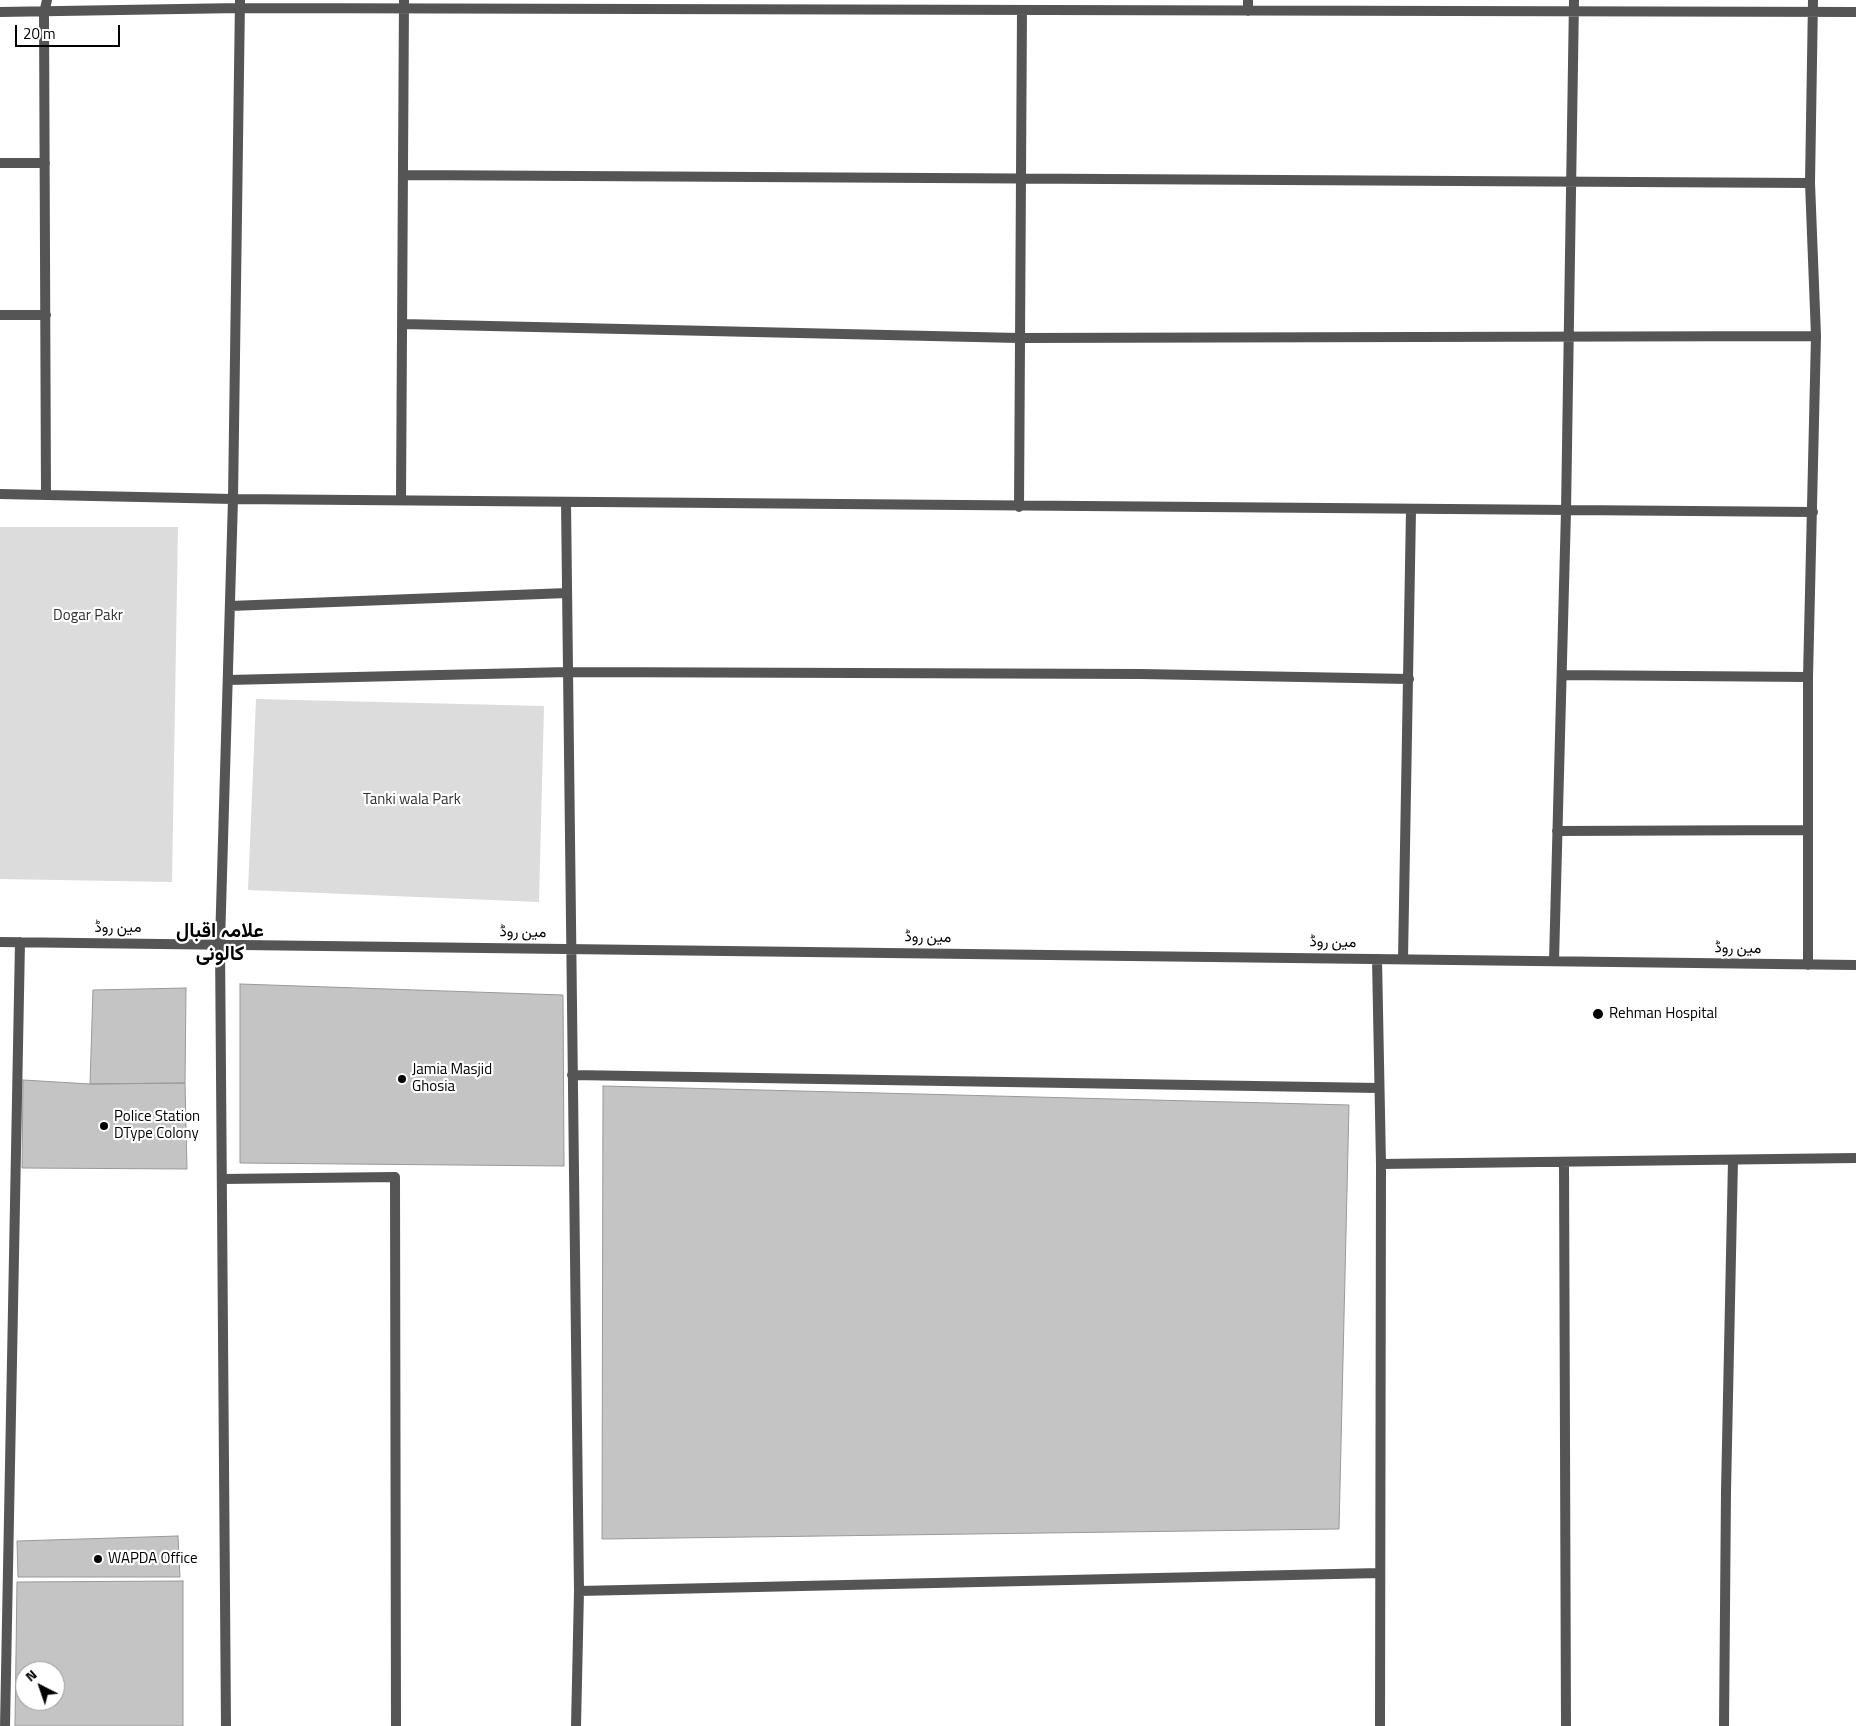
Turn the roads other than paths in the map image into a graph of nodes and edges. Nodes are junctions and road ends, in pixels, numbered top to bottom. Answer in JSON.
{"nodes":[{"id":1,"x":47,"y":0,"type":"edge"},
{"id":2,"x":1406,"y":0,"type":"edge"},
{"id":3,"x":1574,"y":0,"type":"edge"},
{"id":4,"x":1813,"y":0,"type":"edge"},
{"id":5,"x":240,"y":4,"type":"edge"},
{"id":6,"x":404,"y":4,"type":"edge"},
{"id":7,"x":706,"y":4,"type":"edge"},
{"id":8,"x":1080,"y":5,"type":"edge"},
{"id":9,"x":1248,"y":5,"type":"edge"},
{"id":10,"x":1022,"y":10,"type":"junction"},
{"id":11,"x":1406,"y":11,"type":"junction"},
{"id":12,"x":0,"y":12,"type":"edge"},
{"id":13,"x":44,"y":12,"type":"junction"},
{"id":14,"x":1574,"y":12,"type":"junction"},
{"id":15,"x":1813,"y":12,"type":"junction"},
{"id":16,"x":1856,"y":12,"type":"edge"},
{"id":17,"x":0,"y":163,"type":"edge"},
{"id":18,"x":45,"y":163,"type":"junction"},
{"id":19,"x":403,"y":175,"type":"junction"},
{"id":20,"x":1021,"y":179,"type":"junction"},
{"id":21,"x":1571,"y":182,"type":"junction"},
{"id":22,"x":1810,"y":184,"type":"junction"},
{"id":23,"x":0,"y":315,"type":"edge"},
{"id":24,"x":46,"y":315,"type":"junction"},
{"id":25,"x":402,"y":324,"type":"junction"},
{"id":26,"x":1569,"y":336,"type":"junction"},
{"id":27,"x":1816,"y":336,"type":"junction"},
{"id":28,"x":1019,"y":338,"type":"junction"},
{"id":29,"x":0,"y":494,"type":"edge"},
{"id":30,"x":46,"y":495,"type":"junction"},
{"id":31,"x":233,"y":499,"type":"junction"},
{"id":32,"x":401,"y":500,"type":"junction"},
{"id":33,"x":566,"y":502,"type":"junction"},
{"id":34,"x":1018,"y":507,"type":"junction"},
{"id":35,"x":1411,"y":510,"type":"junction"},
{"id":36,"x":1566,"y":511,"type":"junction"},
{"id":37,"x":1813,"y":512,"type":"junction"},
{"id":38,"x":567,"y":593,"type":"junction"},
{"id":39,"x":230,"y":606,"type":"junction"},
{"id":40,"x":568,"y":672,"type":"junction"},
{"id":41,"x":1562,"y":675,"type":"junction"},
{"id":42,"x":1808,"y":677,"type":"junction"},
{"id":43,"x":1409,"y":679,"type":"junction"},
{"id":44,"x":228,"y":680,"type":"junction"},
{"id":45,"x":1808,"y":830,"type":"junction"},
{"id":46,"x":1557,"y":831,"type":"junction"},
{"id":47,"x":0,"y":942,"type":"edge"},
{"id":48,"x":20,"y":942,"type":"junction"},
{"id":49,"x":220,"y":943,"type":"junction"},
{"id":50,"x":571,"y":948,"type":"junction"},
{"id":51,"x":1377,"y":959,"type":"junction"},
{"id":52,"x":1403,"y":959,"type":"junction"},
{"id":53,"x":1554,"y":961,"type":"junction"},
{"id":54,"x":1808,"y":964,"type":"junction"},
{"id":55,"x":1856,"y":965,"type":"edge"},
{"id":56,"x":572,"y":1075,"type":"junction"},
{"id":57,"x":1379,"y":1088,"type":"junction"},
{"id":58,"x":1856,"y":1158,"type":"edge"},
{"id":59,"x":1733,"y":1160,"type":"junction"},
{"id":60,"x":1564,"y":1162,"type":"junction"},
{"id":61,"x":1381,"y":1164,"type":"junction"},
{"id":62,"x":222,"y":1179,"type":"junction"},
{"id":63,"x":1380,"y":1573,"type":"junction"},
{"id":64,"x":578,"y":1591,"type":"junction"},
{"id":65,"x":5,"y":1726,"type":"edge"},
{"id":66,"x":226,"y":1726,"type":"edge"},
{"id":67,"x":396,"y":1726,"type":"edge"},
{"id":68,"x":576,"y":1726,"type":"edge"},
{"id":69,"x":1380,"y":1726,"type":"edge"},
{"id":70,"x":1566,"y":1726,"type":"edge"},
{"id":71,"x":1724,"y":1726,"type":"edge"}],
"edges":[{"from":1,"to":13,"type":"street"},
{"from":2,"to":11,"type":"street"},
{"from":3,"to":14,"type":"street"},
{"from":4,"to":15,"type":"street"},
{"from":5,"to":6,"type":"street"},
{"from":5,"to":13,"type":"street"},
{"from":5,"to":31,"type":"street"},
{"from":6,"to":7,"type":"street"},
{"from":6,"to":19,"type":"street"},
{"from":7,"to":10,"type":"street"},
{"from":8,"to":9,"type":"street"},
{"from":8,"to":10,"type":"street"},
{"from":9,"to":11,"type":"street"},
{"from":10,"to":20,"type":"street"},
{"from":11,"to":14,"type":"street"},
{"from":12,"to":13,"type":"street"},
{"from":13,"to":18,"type":"street"},
{"from":14,"to":15,"type":"street"},
{"from":14,"to":21,"type":"street"},
{"from":15,"to":16,"type":"street"},
{"from":15,"to":22,"type":"street"},
{"from":17,"to":18,"type":"street"},
{"from":18,"to":24,"type":"street"},
{"from":19,"to":20,"type":"street"},
{"from":19,"to":25,"type":"street"},
{"from":20,"to":21,"type":"street"},
{"from":20,"to":28,"type":"street"},
{"from":21,"to":22,"type":"street"},
{"from":21,"to":26,"type":"street"},
{"from":22,"to":27,"type":"street"},
{"from":23,"to":24,"type":"street"},
{"from":24,"to":30,"type":"street"},
{"from":25,"to":28,"type":"street"},
{"from":25,"to":32,"type":"street"},
{"from":26,"to":27,"type":"street"},
{"from":26,"to":28,"type":"street"},
{"from":26,"to":36,"type":"street"},
{"from":27,"to":37,"type":"street"},
{"from":28,"to":34,"type":"street"},
{"from":29,"to":30,"type":"street"},
{"from":30,"to":31,"type":"street"},
{"from":31,"to":32,"type":"street"},
{"from":31,"to":39,"type":"street"},
{"from":32,"to":33,"type":"street"},
{"from":33,"to":34,"type":"street"},
{"from":33,"to":38,"type":"street"},
{"from":34,"to":35,"type":"street"},
{"from":35,"to":36,"type":"street"},
{"from":35,"to":43,"type":"street"},
{"from":36,"to":37,"type":"street"},
{"from":36,"to":41,"type":"street"},
{"from":37,"to":42,"type":"street"},
{"from":38,"to":39,"type":"street"},
{"from":38,"to":40,"type":"street"},
{"from":39,"to":44,"type":"street"},
{"from":40,"to":43,"type":"street"},
{"from":40,"to":44,"type":"street"},
{"from":40,"to":50,"type":"street"},
{"from":41,"to":42,"type":"street"},
{"from":41,"to":46,"type":"street"},
{"from":42,"to":45,"type":"street"},
{"from":43,"to":52,"type":"street"},
{"from":44,"to":49,"type":"street"},
{"from":45,"to":46,"type":"street"},
{"from":45,"to":54,"type":"street"},
{"from":46,"to":53,"type":"street"},
{"from":47,"to":48,"type":"street","name":"مین روڈ"},
{"from":48,"to":49,"type":"street","name":"مین روڈ"},
{"from":48,"to":65,"type":"street"},
{"from":49,"to":50,"type":"street","name":"مین روڈ"},
{"from":49,"to":62,"type":"street"},
{"from":50,"to":51,"type":"street","name":"مین روڈ"},
{"from":50,"to":56,"type":"street"},
{"from":51,"to":52,"type":"street","name":"مین روڈ"},
{"from":51,"to":57,"type":"street"},
{"from":52,"to":53,"type":"street","name":"مین روڈ"},
{"from":53,"to":54,"type":"street","name":"مین روڈ"},
{"from":54,"to":55,"type":"street","name":"مین روڈ"},
{"from":56,"to":57,"type":"street"},
{"from":56,"to":64,"type":"street"},
{"from":57,"to":61,"type":"street"},
{"from":58,"to":59,"type":"street"},
{"from":59,"to":60,"type":"street"},
{"from":59,"to":71,"type":"street"},
{"from":60,"to":61,"type":"street"},
{"from":60,"to":70,"type":"street"},
{"from":61,"to":63,"type":"street"},
{"from":62,"to":66,"type":"street"},
{"from":62,"to":67,"type":"street"},
{"from":63,"to":64,"type":"street"},
{"from":63,"to":69,"type":"street"},
{"from":64,"to":68,"type":"street"}]}
